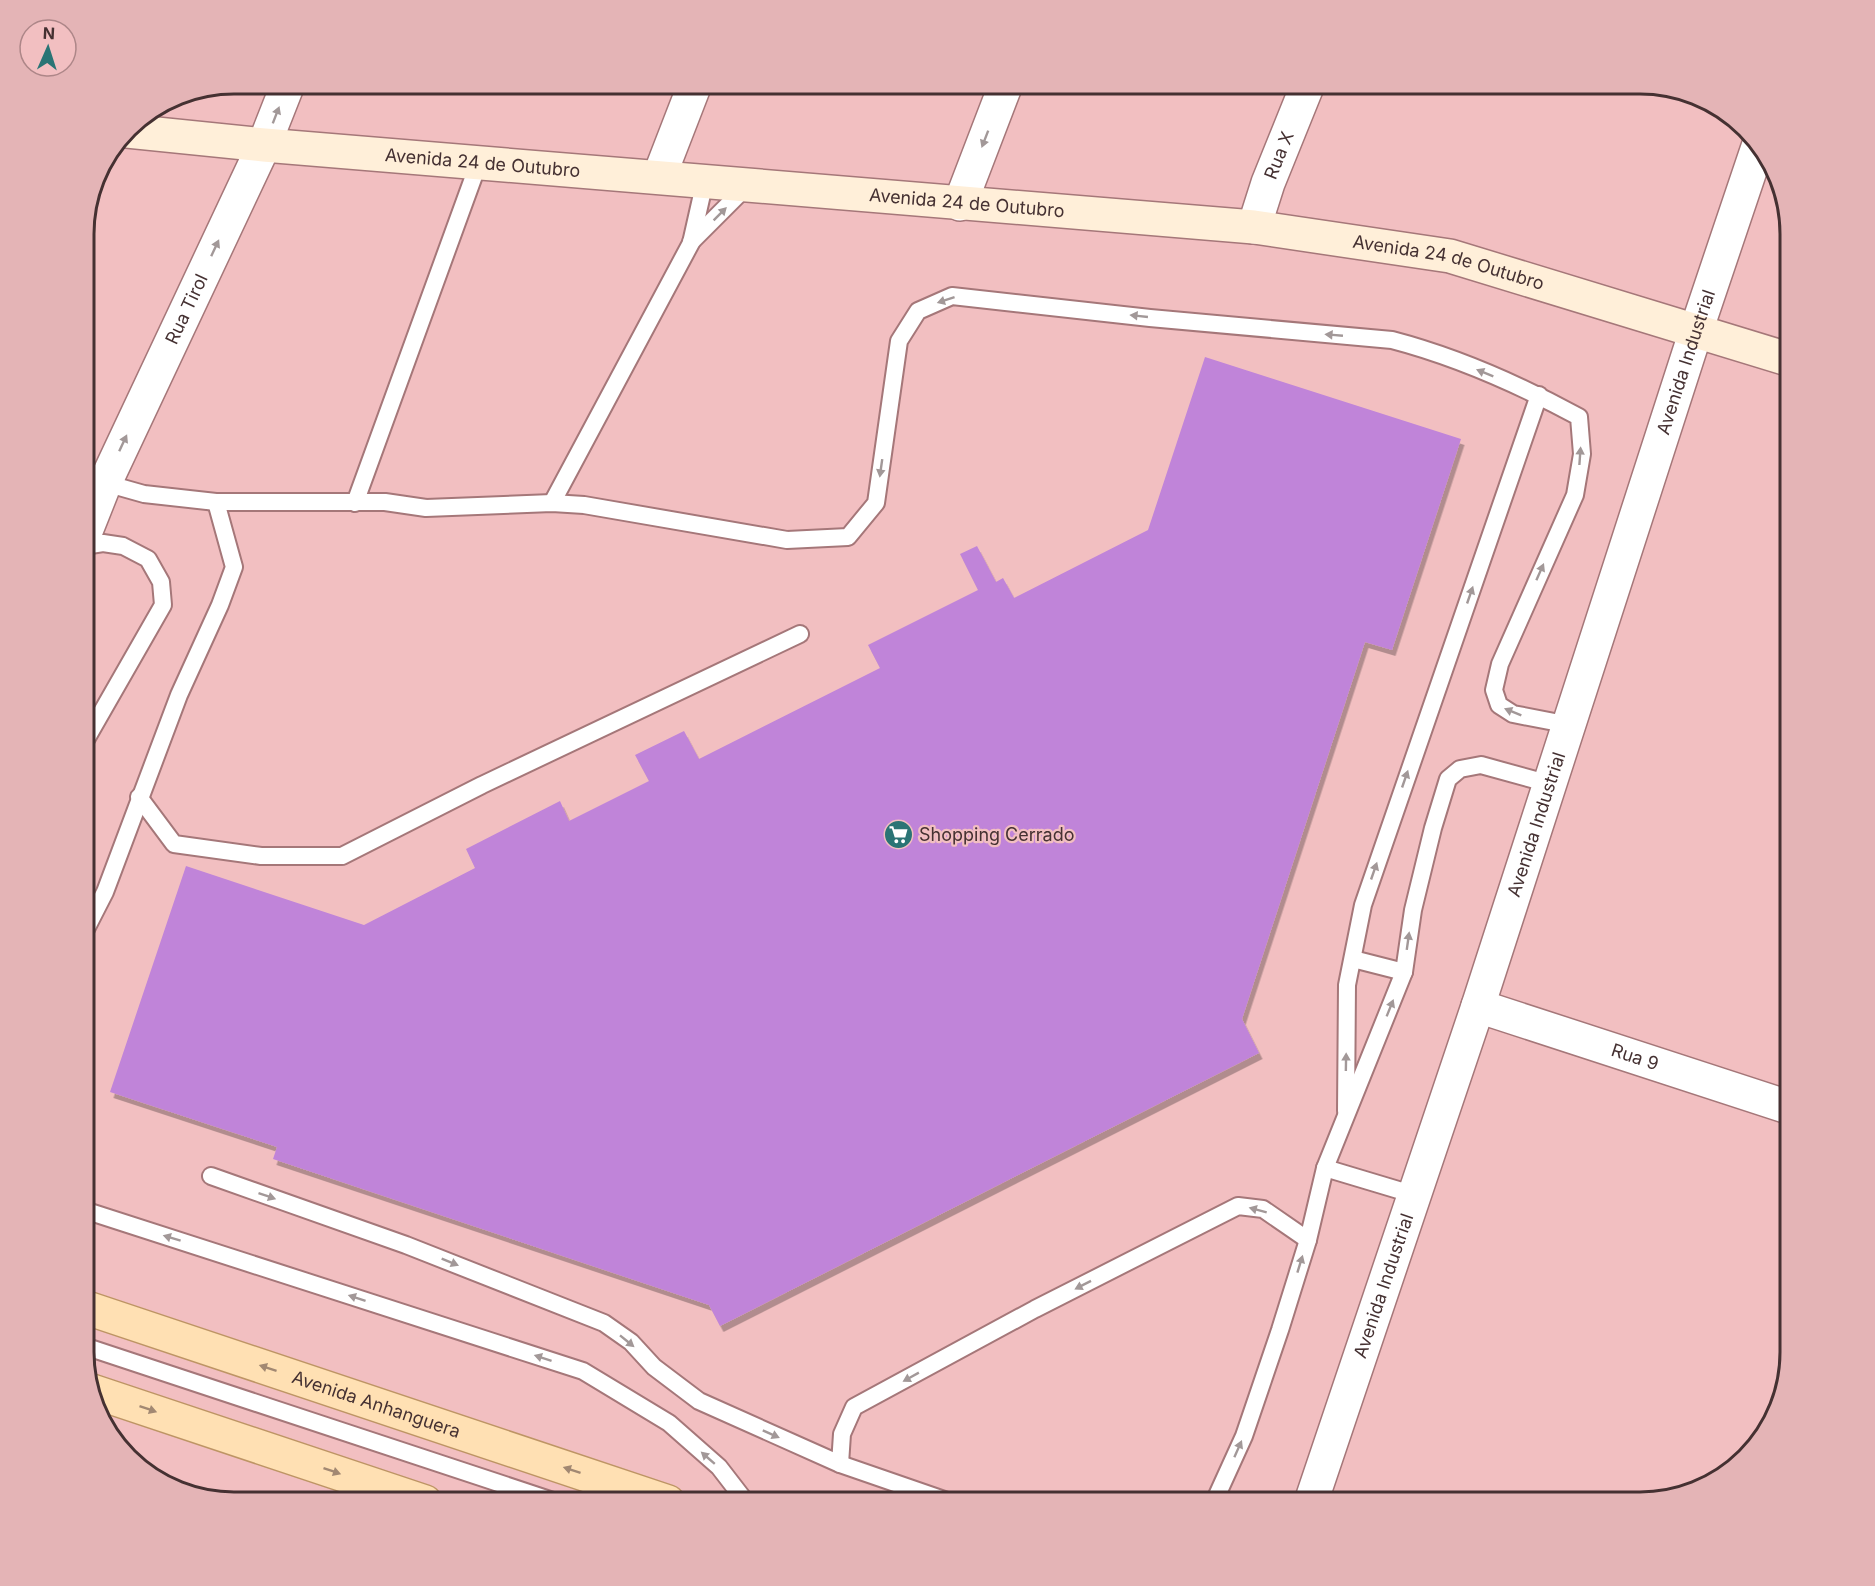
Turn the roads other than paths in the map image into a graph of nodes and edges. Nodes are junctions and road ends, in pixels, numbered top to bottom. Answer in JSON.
{"nodes":[{"id":1,"x":284,"y":94,"type":"edge"},
{"id":2,"x":690,"y":94,"type":"edge"},
{"id":3,"x":1002,"y":94,"type":"edge"},
{"id":4,"x":1304,"y":94,"type":"edge"},
{"id":5,"x":138,"y":132,"type":"edge"},
{"id":6,"x":264,"y":145,"type":"junction"},
{"id":7,"x":1755,"y":155,"type":"edge"},
{"id":8,"x":479,"y":162,"type":"junction"},
{"id":9,"x":659,"y":177,"type":"junction"},
{"id":10,"x":705,"y":181,"type":"junction"},
{"id":11,"x":749,"y":184,"type":"junction"},
{"id":12,"x":960,"y":204,"type":"junction"},
{"id":13,"x":1254,"y":227,"type":"junction"},
{"id":14,"x":691,"y":243,"type":"junction"},
{"id":15,"x":1696,"y":331,"type":"junction"},
{"id":16,"x":1780,"y":357,"type":"edge"},
{"id":17,"x":1539,"y":395,"type":"junction"},
{"id":18,"x":105,"y":483,"type":"junction"},
{"id":19,"x":216,"y":502,"type":"junction"},
{"id":20,"x":355,"y":502,"type":"junction"},
{"id":21,"x":552,"y":503,"type":"junction"},
{"id":22,"x":95,"y":508,"type":"edge"},
{"id":23,"x":95,"y":544,"type":"edge"},
{"id":24,"x":800,"y":634,"type":"dead end"},
{"id":25,"x":95,"y":724,"type":"edge"},
{"id":26,"x":1570,"y":725,"type":"junction"},
{"id":27,"x":1550,"y":784,"type":"junction"},
{"id":28,"x":139,"y":797,"type":"junction"},
{"id":29,"x":95,"y":911,"type":"edge"},
{"id":30,"x":1353,"y":959,"type":"junction"},
{"id":31,"x":1404,"y":972,"type":"junction"},
{"id":32,"x":1478,"y":1006,"type":"junction"},
{"id":33,"x":1780,"y":1104,"type":"edge"},
{"id":34,"x":1346,"y":1121,"type":"junction"},
{"id":35,"x":1325,"y":1168,"type":"junction"},
{"id":36,"x":211,"y":1176,"type":"dead end"},
{"id":37,"x":1415,"y":1195,"type":"junction"},
{"id":38,"x":95,"y":1214,"type":"edge"},
{"id":39,"x":1308,"y":1240,"type":"junction"},
{"id":40,"x":95,"y":1311,"type":"edge"},
{"id":41,"x":95,"y":1350,"type":"edge"},
{"id":42,"x":101,"y":1393,"type":"edge"},
{"id":43,"x":840,"y":1464,"type":"junction"},
{"id":44,"x":395,"y":1492,"type":"edge"},
{"id":45,"x":526,"y":1492,"type":"edge"},
{"id":46,"x":638,"y":1492,"type":"edge"},
{"id":47,"x":738,"y":1492,"type":"edge"},
{"id":48,"x":921,"y":1492,"type":"edge"},
{"id":49,"x":1219,"y":1492,"type":"edge"},
{"id":50,"x":1314,"y":1492,"type":"edge"}],
"edges":[{"from":6,"to":1,"type":"street","name":"Rua Tirol","one_way":true},
{"from":2,"to":9,"type":"street"},
{"from":3,"to":12,"type":"street","one_way":true},
{"from":4,"to":13,"type":"street","name":"Rua X"},
{"from":5,"to":6,"type":"street","name":"Avenida 24 de Outubro"},
{"from":6,"to":8,"type":"street","name":"Avenida 24 de Outubro"},
{"from":18,"to":6,"type":"street","name":"Rua Tirol","one_way":true},
{"from":7,"to":15,"type":"street","name":"Avenida Industrial"},
{"from":8,"to":9,"type":"street","name":"Avenida 24 de Outubro"},
{"from":8,"to":20,"type":"lane"},
{"from":9,"to":10,"type":"street","name":"Avenida 24 de Outubro"},
{"from":10,"to":11,"type":"street","name":"Avenida 24 de Outubro"},
{"from":10,"to":14,"type":"lane"},
{"from":11,"to":12,"type":"street","name":"Avenida 24 de Outubro"},
{"from":14,"to":11,"type":"lane","one_way":true},
{"from":12,"to":13,"type":"street","name":"Avenida 24 de Outubro"},
{"from":13,"to":15,"type":"street","name":"Avenida 24 de Outubro"},
{"from":14,"to":21,"type":"lane"},
{"from":15,"to":16,"type":"street","name":"Avenida 24 de Outubro"},
{"from":15,"to":26,"type":"street","name":"Avenida Industrial"},
{"from":17,"to":21,"type":"lane","one_way":true},
{"from":26,"to":17,"type":"lane","one_way":true},
{"from":30,"to":17,"type":"lane","one_way":true},
{"from":18,"to":19,"type":"lane"},
{"from":18,"to":22,"type":"street","name":"Rua Tirol"},
{"from":19,"to":20,"type":"lane"},
{"from":19,"to":28,"type":"lane"},
{"from":20,"to":21,"type":"lane"},
{"from":23,"to":25,"type":"lane"},
{"from":24,"to":28,"type":"lane"},
{"from":26,"to":27,"type":"street","name":"Avenida Industrial"},
{"from":31,"to":27,"type":"lane","one_way":true},
{"from":27,"to":32,"type":"street","name":"Avenida Industrial"},
{"from":28,"to":29,"type":"lane"},
{"from":30,"to":31,"type":"lane"},
{"from":34,"to":30,"type":"lane","one_way":true},
{"from":34,"to":31,"type":"lane","one_way":true},
{"from":32,"to":33,"type":"street","name":"Rua 9"},
{"from":32,"to":37,"type":"street","name":"Avenida Industrial"},
{"from":34,"to":35,"type":"lane"},
{"from":35,"to":37,"type":"lane"},
{"from":35,"to":39,"type":"lane"},
{"from":36,"to":43,"type":"lane","one_way":true},
{"from":37,"to":50,"type":"street","name":"Avenida Industrial"},
{"from":47,"to":38,"type":"lane","one_way":true},
{"from":39,"to":43,"type":"lane","one_way":true},
{"from":49,"to":39,"type":"lane","one_way":true},
{"from":46,"to":40,"type":"main road","name":"Avenida Anhanguera","one_way":true},
{"from":41,"to":45,"type":"lane"},
{"from":42,"to":44,"type":"main road","one_way":true},
{"from":43,"to":48,"type":"lane"}]}
